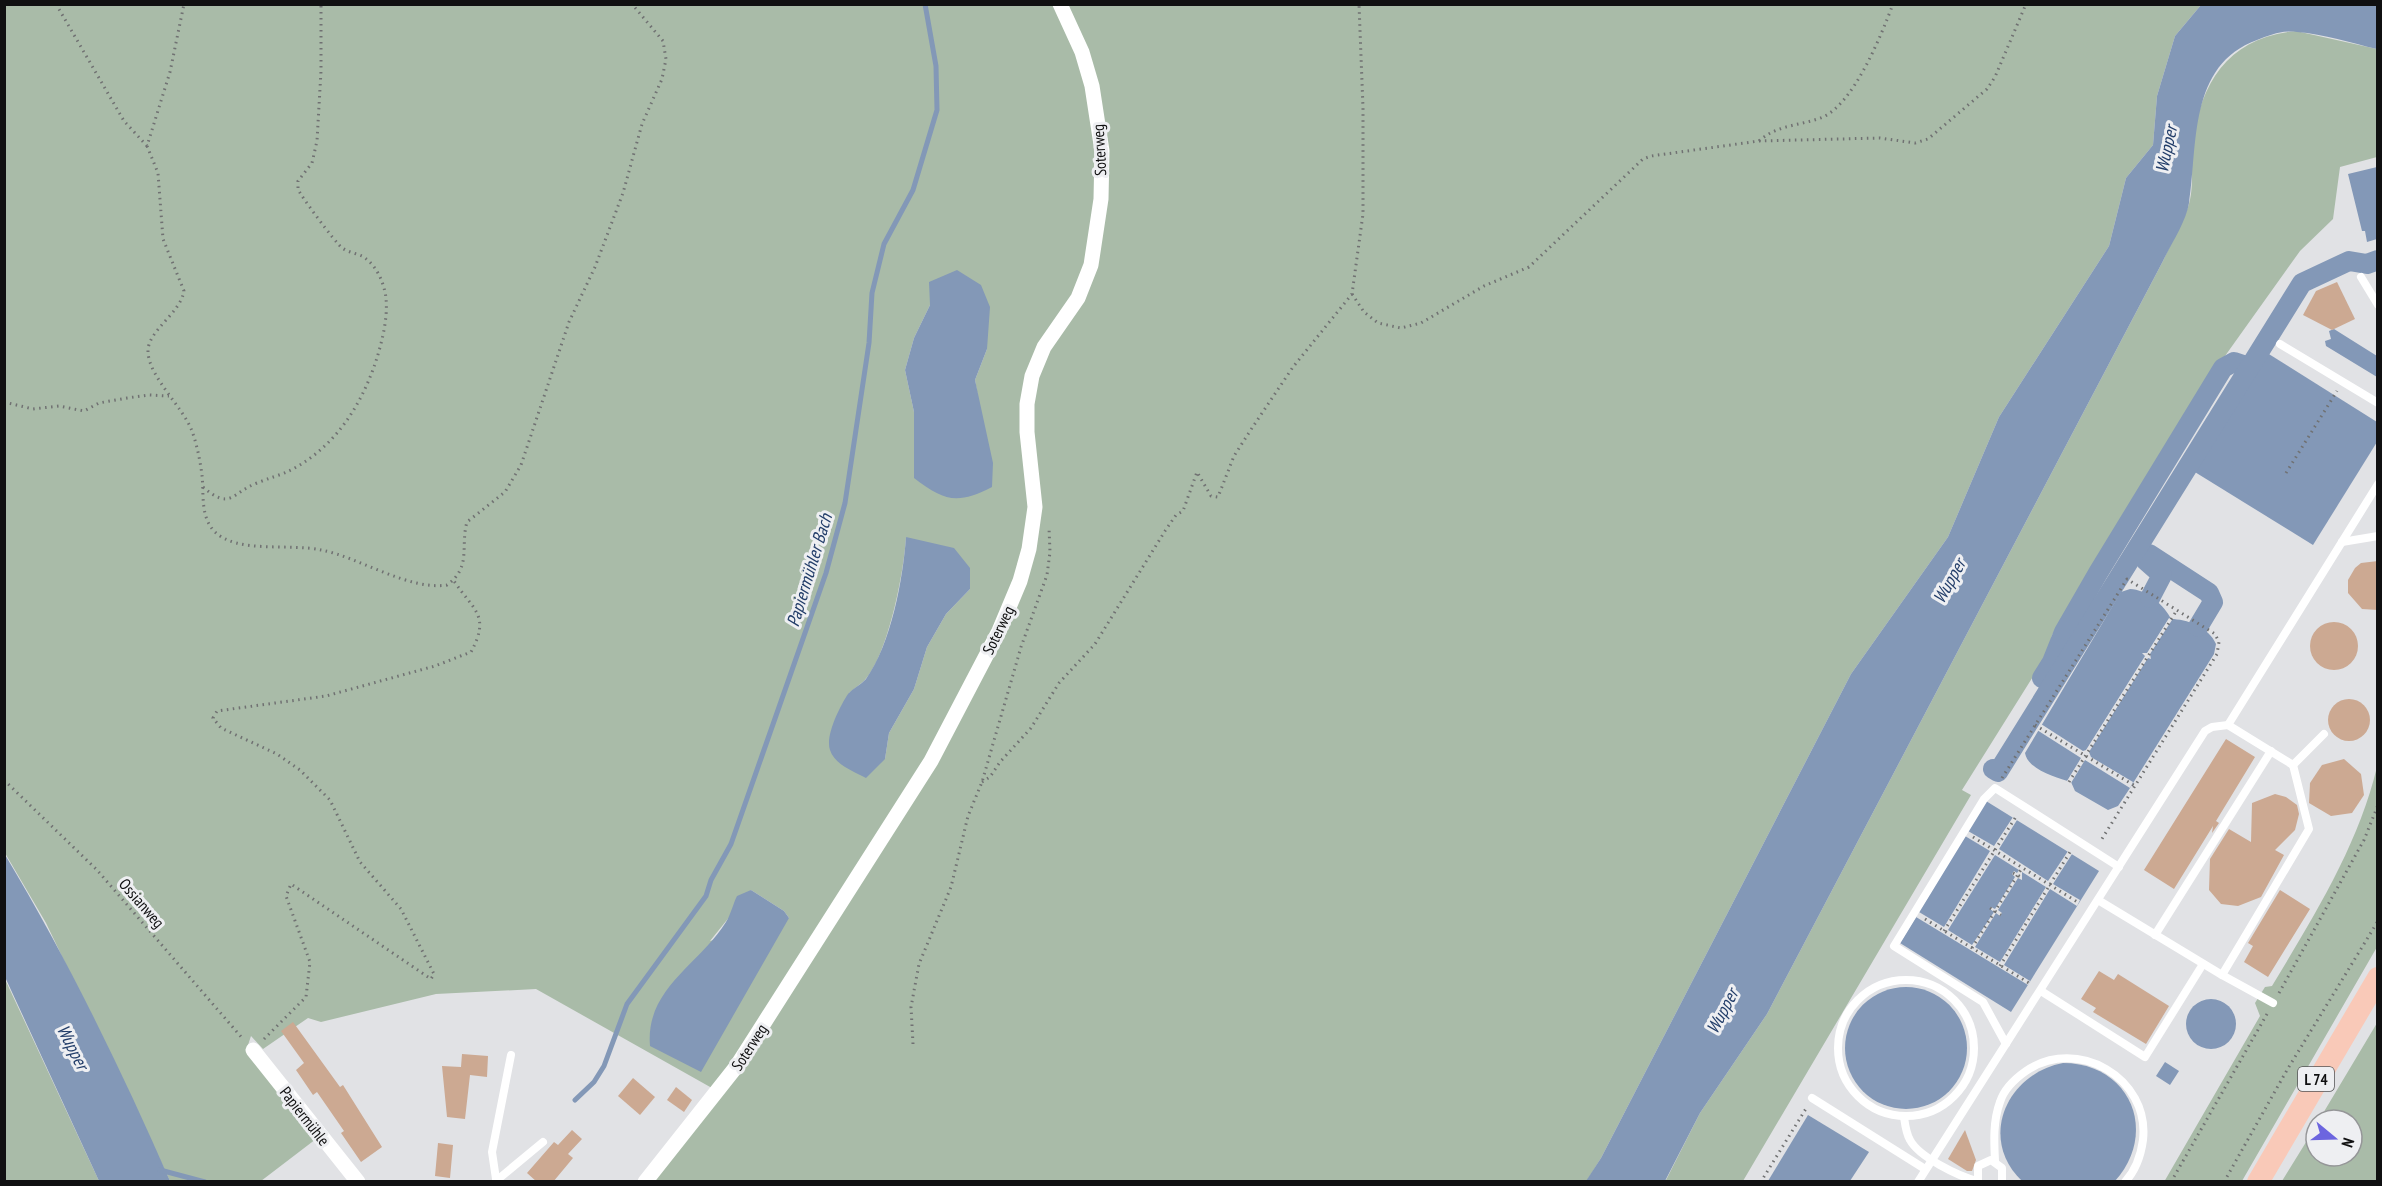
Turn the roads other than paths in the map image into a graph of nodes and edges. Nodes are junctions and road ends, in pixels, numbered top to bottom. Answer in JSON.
{"nodes":[{"id":1,"x":1060,"y":4,"type":"edge"},
{"id":2,"x":2361,"y":277,"type":"dead end"},
{"id":3,"x":2378,"y":305,"type":"edge"},
{"id":4,"x":2280,"y":344,"type":"dead end"},
{"id":5,"x":2378,"y":403,"type":"edge"},
{"id":6,"x":2378,"y":483,"type":"edge"},
{"id":7,"x":2378,"y":536,"type":"edge"},
{"id":8,"x":2342,"y":542,"type":"junction"},
{"id":9,"x":2228,"y":725,"type":"junction"},
{"id":10,"x":2324,"y":734,"type":"dead end"},
{"id":11,"x":2271,"y":751,"type":"junction"},
{"id":12,"x":2293,"y":765,"type":"junction"},
{"id":13,"x":2119,"y":867,"type":"junction"},
{"id":14,"x":2098,"y":900,"type":"junction"},
{"id":15,"x":2155,"y":934,"type":"junction"},
{"id":16,"x":2203,"y":964,"type":"junction"},
{"id":17,"x":2222,"y":975,"type":"junction"},
{"id":18,"x":2378,"y":978,"type":"edge"},
{"id":19,"x":2041,"y":991,"type":"junction"},
{"id":20,"x":2273,"y":1003,"type":"road end"},
{"id":21,"x":2006,"y":1044,"type":"junction"},
{"id":22,"x":253,"y":1050,"type":"road end"},
{"id":23,"x":511,"y":1055,"type":"dead end"},
{"id":24,"x":1812,"y":1098,"type":"road end"},
{"id":25,"x":1904,"y":1117,"type":"junction"},
{"id":26,"x":543,"y":1142,"type":"dead end"},
{"id":27,"x":1932,"y":1160,"type":"junction"},
{"id":28,"x":1995,"y":1161,"type":"junction"},
{"id":29,"x":1925,"y":1169,"type":"junction"},
{"id":30,"x":496,"y":1180,"type":"edge"},
{"id":31,"x":1977,"y":1181,"type":"edge"},
{"id":32,"x":2002,"y":1181,"type":"edge"},
{"id":33,"x":358,"y":1182,"type":"edge"},
{"id":34,"x":645,"y":1182,"type":"edge"},
{"id":35,"x":1918,"y":1182,"type":"edge"},
{"id":36,"x":2125,"y":1182,"type":"edge"},
{"id":37,"x":2258,"y":1182,"type":"edge"}],
"edges":[{"from":1,"to":34,"type":"street","name":"Soterweg"},
{"from":2,"to":3,"type":"lane"},
{"from":4,"to":5,"type":"lane"},
{"from":6,"to":8,"type":"lane"},
{"from":7,"to":8,"type":"lane"},
{"from":8,"to":9,"type":"lane"},
{"from":9,"to":11,"type":"lane"},
{"from":9,"to":13,"type":"lane"},
{"from":10,"to":12,"type":"lane"},
{"from":11,"to":12,"type":"lane"},
{"from":11,"to":15,"type":"lane"},
{"from":12,"to":17,"type":"lane"},
{"from":13,"to":14,"type":"lane"},
{"from":13,"to":21,"type":"lane"},
{"from":14,"to":15,"type":"lane"},
{"from":14,"to":19,"type":"lane"},
{"from":15,"to":16,"type":"lane"},
{"from":16,"to":17,"type":"lane"},
{"from":16,"to":19,"type":"lane"},
{"from":17,"to":20,"type":"lane"},
{"from":18,"to":37,"type":"main road","number":"L 74"},
{"from":19,"to":21,"type":"lane"},
{"from":21,"to":27,"type":"lane"},
{"from":22,"to":33,"type":"street","name":"Papiermühle"},
{"from":23,"to":30,"type":"lane"},
{"from":24,"to":29,"type":"lane"},
{"from":25,"to":25,"type":"lane"},
{"from":25,"to":27,"type":"lane"},
{"from":26,"to":30,"type":"lane"},
{"from":27,"to":29,"type":"lane"},
{"from":27,"to":31,"type":"lane"},
{"from":28,"to":31,"type":"lane"},
{"from":28,"to":32,"type":"lane"},
{"from":28,"to":36,"type":"lane"},
{"from":29,"to":35,"type":"lane"}]}
